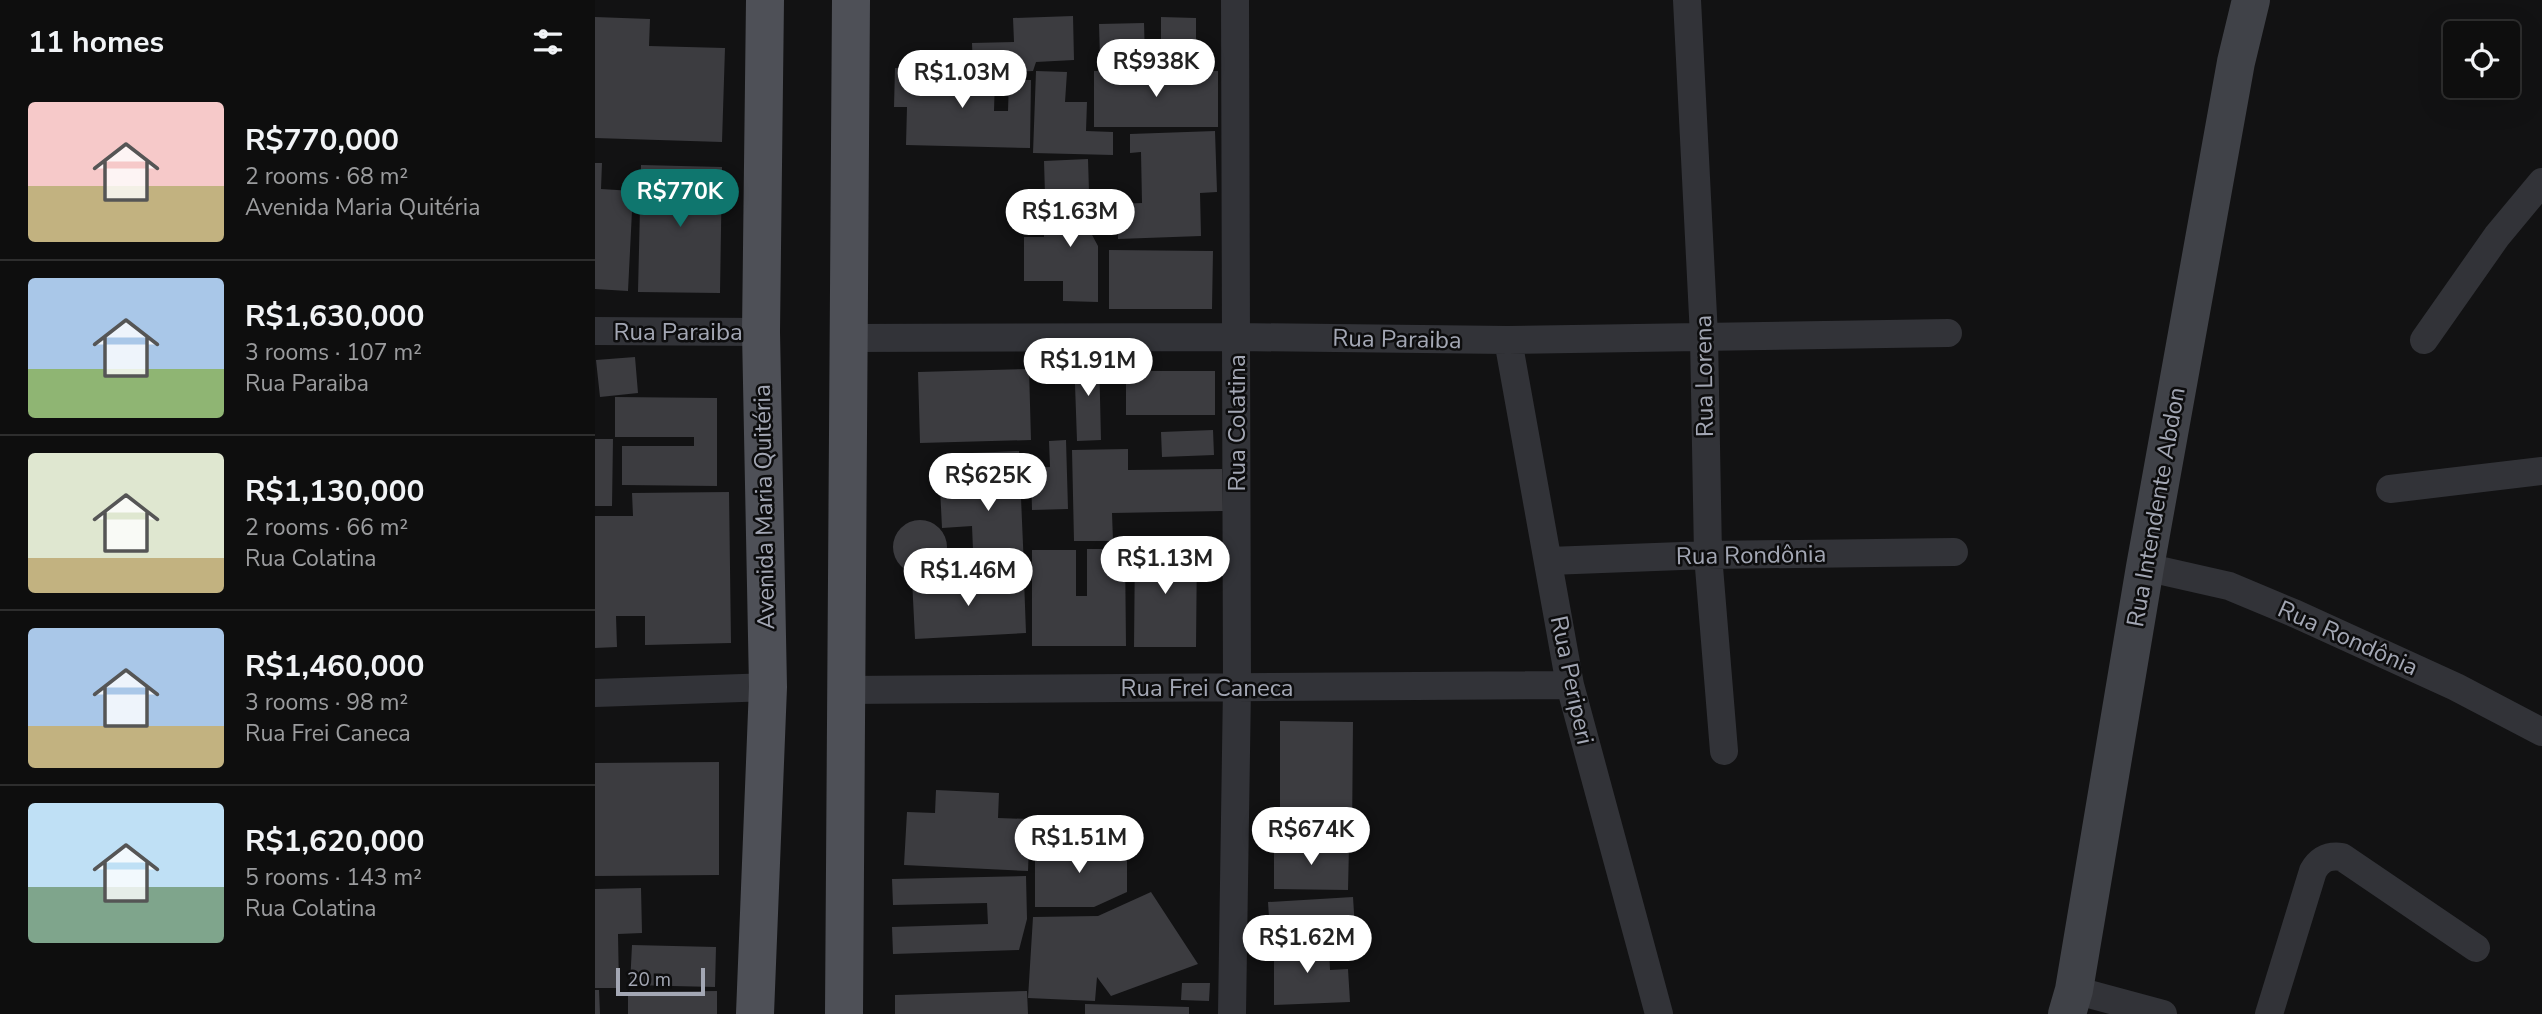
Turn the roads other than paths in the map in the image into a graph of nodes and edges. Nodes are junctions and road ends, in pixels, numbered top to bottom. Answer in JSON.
{"nodes":[{"id":1,"x":765,"y":0,"type":"edge"},
{"id":2,"x":851,"y":0,"type":"edge"},
{"id":3,"x":1235,"y":0,"type":"edge"},
{"id":4,"x":1687,"y":0,"type":"edge"},
{"id":5,"x":2251,"y":0,"type":"edge"},
{"id":6,"x":2542,"y":182,"type":"edge"},
{"id":7,"x":595,"y":331,"type":"edge"},
{"id":8,"x":761,"y":332,"type":"junction"},
{"id":9,"x":1948,"y":332,"type":"dead end"},
{"id":10,"x":1704,"y":336,"type":"junction"},
{"id":11,"x":1237,"y":337,"type":"junction"},
{"id":12,"x":847,"y":338,"type":"junction"},
{"id":13,"x":1509,"y":340,"type":"junction"},
{"id":14,"x":2424,"y":340,"type":"dead end"},
{"id":15,"x":2542,"y":471,"type":"edge"},
{"id":16,"x":2390,"y":489,"type":"dead end"},
{"id":17,"x":1954,"y":552,"type":"dead end"},
{"id":18,"x":1708,"y":555,"type":"junction"},
{"id":19,"x":1549,"y":561,"type":"junction"},
{"id":20,"x":2145,"y":567,"type":"junction"},
{"id":21,"x":1570,"y":685,"type":"junction"},
{"id":22,"x":768,"y":687,"type":"junction"},
{"id":23,"x":1237,"y":687,"type":"junction"},
{"id":24,"x":845,"y":690,"type":"junction"},
{"id":25,"x":595,"y":693,"type":"edge"},
{"id":26,"x":2542,"y":732,"type":"edge"},
{"id":27,"x":1724,"y":751,"type":"dead end"},
{"id":28,"x":2476,"y":948,"type":"dead end"},
{"id":29,"x":2070,"y":1002,"type":"edge"},
{"id":30,"x":755,"y":1014,"type":"edge"},
{"id":31,"x":844,"y":1014,"type":"edge"},
{"id":32,"x":1232,"y":1014,"type":"edge"},
{"id":33,"x":1659,"y":1014,"type":"edge"},
{"id":34,"x":2163,"y":1014,"type":"edge"},
{"id":35,"x":2269,"y":1014,"type":"edge"}],
"edges":[{"from":1,"to":8,"type":"main road","name":"Avenida Maria Quitéria"},
{"from":2,"to":12,"type":"main road"},
{"from":3,"to":11,"type":"street","name":"Rua Colatina"},
{"from":4,"to":10,"type":"street","name":"Rua Lorena"},
{"from":5,"to":20,"type":"street","name":"Rua Intendente Abdon"},
{"from":6,"to":14,"type":"street"},
{"from":7,"to":8,"type":"street","name":"Rua Paraiba"},
{"from":8,"to":22,"type":"main road","name":"Avenida Maria Quitéria"},
{"from":9,"to":10,"type":"street","name":"Rua Paraiba"},
{"from":10,"to":13,"type":"street","name":"Rua Paraiba"},
{"from":10,"to":18,"type":"street","name":"Rua Lorena"},
{"from":11,"to":12,"type":"street","name":"Rua Paraiba"},
{"from":11,"to":13,"type":"street","name":"Rua Paraiba"},
{"from":11,"to":23,"type":"street","name":"Rua Colatina"},
{"from":12,"to":24,"type":"main road"},
{"from":13,"to":19,"type":"street","name":"Rua Periperi"},
{"from":15,"to":16,"type":"street"},
{"from":17,"to":18,"type":"street","name":"Rua Rondônia"},
{"from":18,"to":19,"type":"street","name":"Rua Rondônia"},
{"from":18,"to":27,"type":"street","name":"Rua Lorena"},
{"from":19,"to":21,"type":"street","name":"Rua Periperi"},
{"from":20,"to":26,"type":"street","name":"Rua Rondônia"},
{"from":20,"to":29,"type":"street","name":"Rua Intendente Abdon"},
{"from":21,"to":23,"type":"street","name":"Rua Frei Caneca"},
{"from":21,"to":33,"type":"street","name":"Rua Periperi"},
{"from":22,"to":25,"type":"street"},
{"from":22,"to":30,"type":"main road","name":"Avenida Maria Quitéria"},
{"from":23,"to":24,"type":"street","name":"Rua Frei Caneca"},
{"from":23,"to":32,"type":"street","name":"Rua Colatina"},
{"from":24,"to":31,"type":"main road"},
{"from":28,"to":35,"type":"street"},
{"from":29,"to":34,"type":"street"}]}
